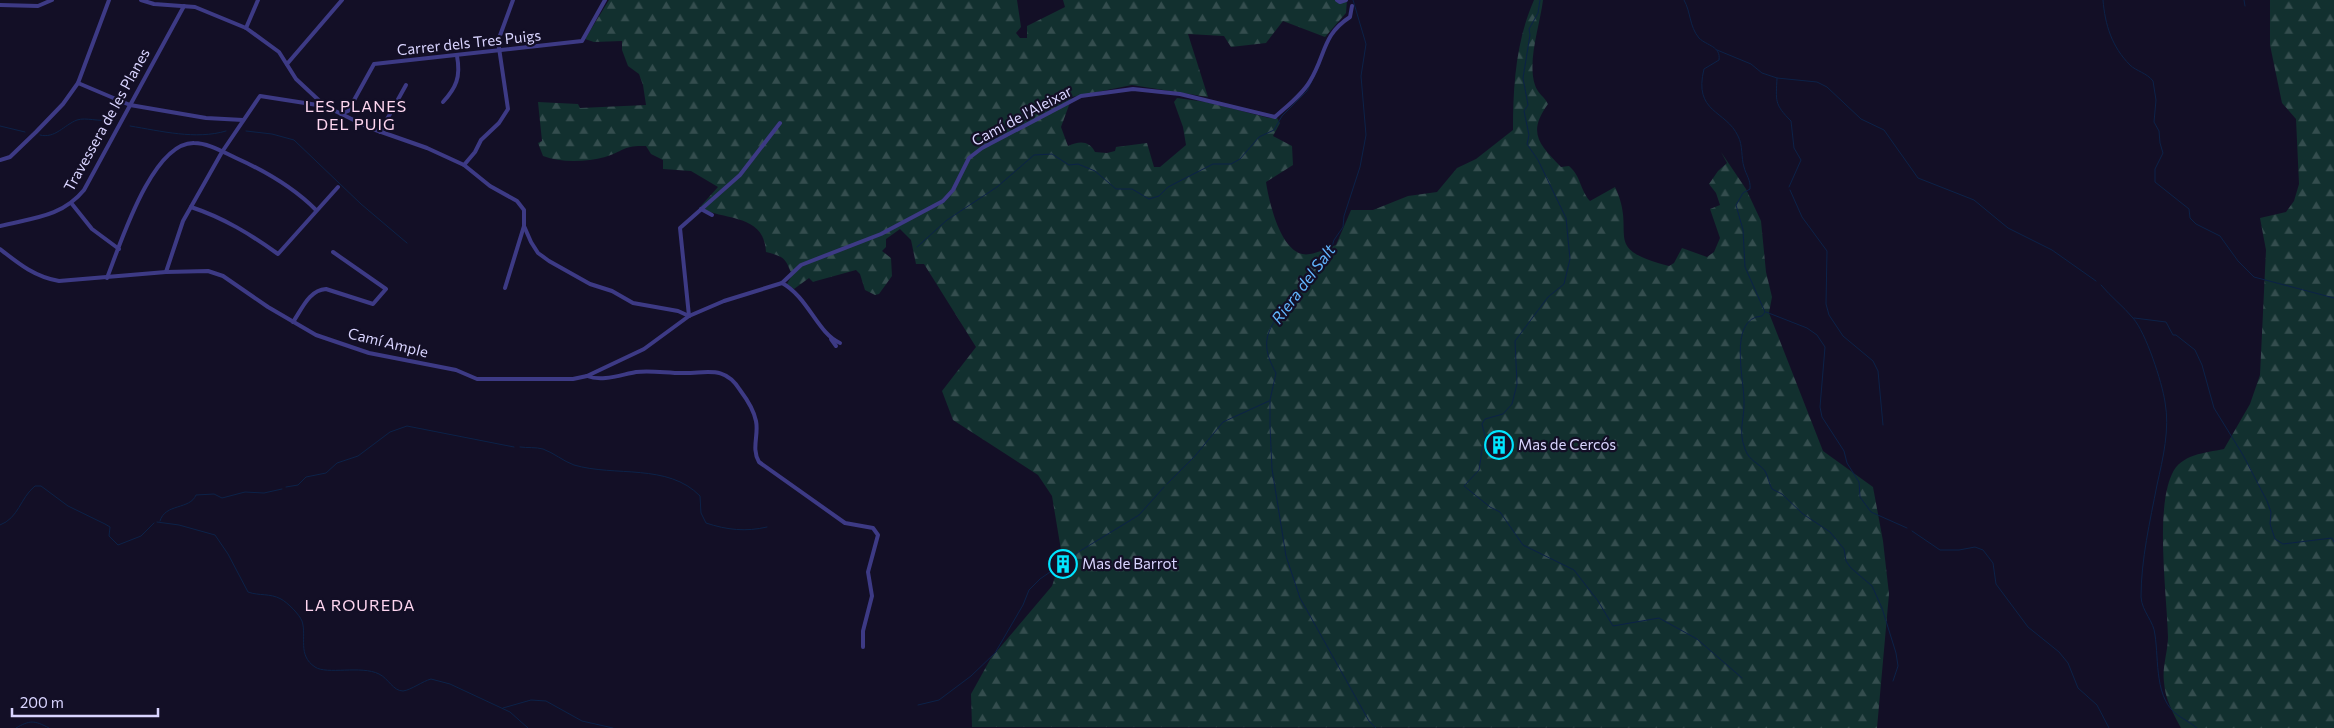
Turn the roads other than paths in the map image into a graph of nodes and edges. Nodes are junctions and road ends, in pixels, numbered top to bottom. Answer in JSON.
{"nodes":[{"id":1,"x":52,"y":0,"type":"edge"},
{"id":2,"x":109,"y":0,"type":"edge"},
{"id":3,"x":141,"y":0,"type":"edge"},
{"id":4,"x":258,"y":0,"type":"edge"},
{"id":5,"x":342,"y":0,"type":"edge"},
{"id":6,"x":513,"y":0,"type":"edge"},
{"id":7,"x":605,"y":0,"type":"edge"},
{"id":8,"x":1337,"y":0,"type":"edge"},
{"id":9,"x":1346,"y":0,"type":"edge"},
{"id":10,"x":0,"y":5,"type":"edge"},
{"id":11,"x":184,"y":6,"type":"junction"},
{"id":12,"x":1352,"y":6,"type":"dead end"},
{"id":13,"x":246,"y":28,"type":"junction"},
{"id":14,"x":498,"y":51,"type":"junction"},
{"id":15,"x":457,"y":56,"type":"junction"},
{"id":16,"x":286,"y":64,"type":"junction"},
{"id":17,"x":78,"y":83,"type":"junction"},
{"id":18,"x":406,"y":85,"type":"dead end"},
{"id":19,"x":443,"y":102,"type":"dead end"},
{"id":20,"x":130,"y":104,"type":"junction"},
{"id":21,"x":325,"y":106,"type":"junction"},
{"id":22,"x":339,"y":114,"type":"junction"},
{"id":23,"x":243,"y":120,"type":"junction"},
{"id":24,"x":780,"y":123,"type":"dead end"},
{"id":25,"x":380,"y":132,"type":"junction"},
{"id":26,"x":222,"y":152,"type":"junction"},
{"id":27,"x":0,"y":160,"type":"edge"},
{"id":28,"x":464,"y":165,"type":"junction"},
{"id":29,"x":338,"y":187,"type":"dead end"},
{"id":30,"x":72,"y":204,"type":"junction"},
{"id":31,"x":191,"y":207,"type":"junction"},
{"id":32,"x":701,"y":209,"type":"junction"},
{"id":33,"x":316,"y":210,"type":"junction"},
{"id":34,"x":712,"y":215,"type":"dead end"},
{"id":35,"x":0,"y":226,"type":"edge"},
{"id":36,"x":524,"y":226,"type":"junction"},
{"id":37,"x":0,"y":249,"type":"edge"},
{"id":38,"x":119,"y":249,"type":"junction"},
{"id":39,"x":333,"y":252,"type":"dead end"},
{"id":40,"x":166,"y":272,"type":"junction"},
{"id":41,"x":107,"y":278,"type":"junction"},
{"id":42,"x":782,"y":283,"type":"junction"},
{"id":43,"x":505,"y":288,"type":"dead end"},
{"id":44,"x":689,"y":316,"type":"junction"},
{"id":45,"x":293,"y":322,"type":"junction"},
{"id":46,"x":838,"y":344,"type":"dead end"},
{"id":47,"x":587,"y":376,"type":"junction"},
{"id":48,"x":863,"y":647,"type":"dead end"}],
"edges":[{"from":1,"to":10,"type":"street"},
{"from":2,"to":17,"type":"street"},
{"from":3,"to":11,"type":"street"},
{"from":4,"to":13,"type":"street"},
{"from":5,"to":16,"type":"street"},
{"from":6,"to":14,"type":"street"},
{"from":7,"to":14,"type":"street","name":"Carrer dels Tres Puigs"},
{"from":8,"to":9,"type":"street"},
{"from":11,"to":13,"type":"street"},
{"from":11,"to":20,"type":"street","name":"Travessera de les Planes"},
{"from":12,"to":42,"type":"street","name":"Camí de l'Aleixar"},
{"from":13,"to":16,"type":"street"},
{"from":14,"to":15,"type":"street","name":"Carrer dels Tres Puigs"},
{"from":14,"to":28,"type":"street"},
{"from":15,"to":19,"type":"street"},
{"from":15,"to":22,"type":"street","name":"Carrer dels Tres Puigs"},
{"from":16,"to":21,"type":"street"},
{"from":17,"to":20,"type":"street"},
{"from":17,"to":27,"type":"street"},
{"from":18,"to":25,"type":"street"},
{"from":20,"to":23,"type":"street"},
{"from":20,"to":30,"type":"street","name":"Travessera de les Planes"},
{"from":21,"to":22,"type":"street"},
{"from":21,"to":23,"type":"street"},
{"from":22,"to":25,"type":"street"},
{"from":23,"to":26,"type":"street"},
{"from":24,"to":32,"type":"street"},
{"from":25,"to":28,"type":"street"},
{"from":26,"to":31,"type":"street"},
{"from":26,"to":33,"type":"street"},
{"from":26,"to":38,"type":"street"},
{"from":28,"to":36,"type":"street"},
{"from":29,"to":33,"type":"street"},
{"from":30,"to":35,"type":"street","name":"Travessera de les Planes"},
{"from":30,"to":38,"type":"street"},
{"from":31,"to":33,"type":"street"},
{"from":31,"to":40,"type":"street"},
{"from":32,"to":34,"type":"street"},
{"from":32,"to":44,"type":"street"},
{"from":36,"to":43,"type":"street"},
{"from":36,"to":44,"type":"street"},
{"from":37,"to":41,"type":"street","name":"Camí Ample"},
{"from":38,"to":41,"type":"street"},
{"from":39,"to":45,"type":"street"},
{"from":40,"to":41,"type":"street","name":"Camí Ample"},
{"from":40,"to":45,"type":"street","name":"Camí Ample"},
{"from":42,"to":44,"type":"street","name":"Camí de l'Aleixar"},
{"from":42,"to":46,"type":"street"},
{"from":44,"to":47,"type":"street","name":"Camí Ample"},
{"from":45,"to":47,"type":"street","name":"Camí Ample"},
{"from":47,"to":48,"type":"street"}]}
